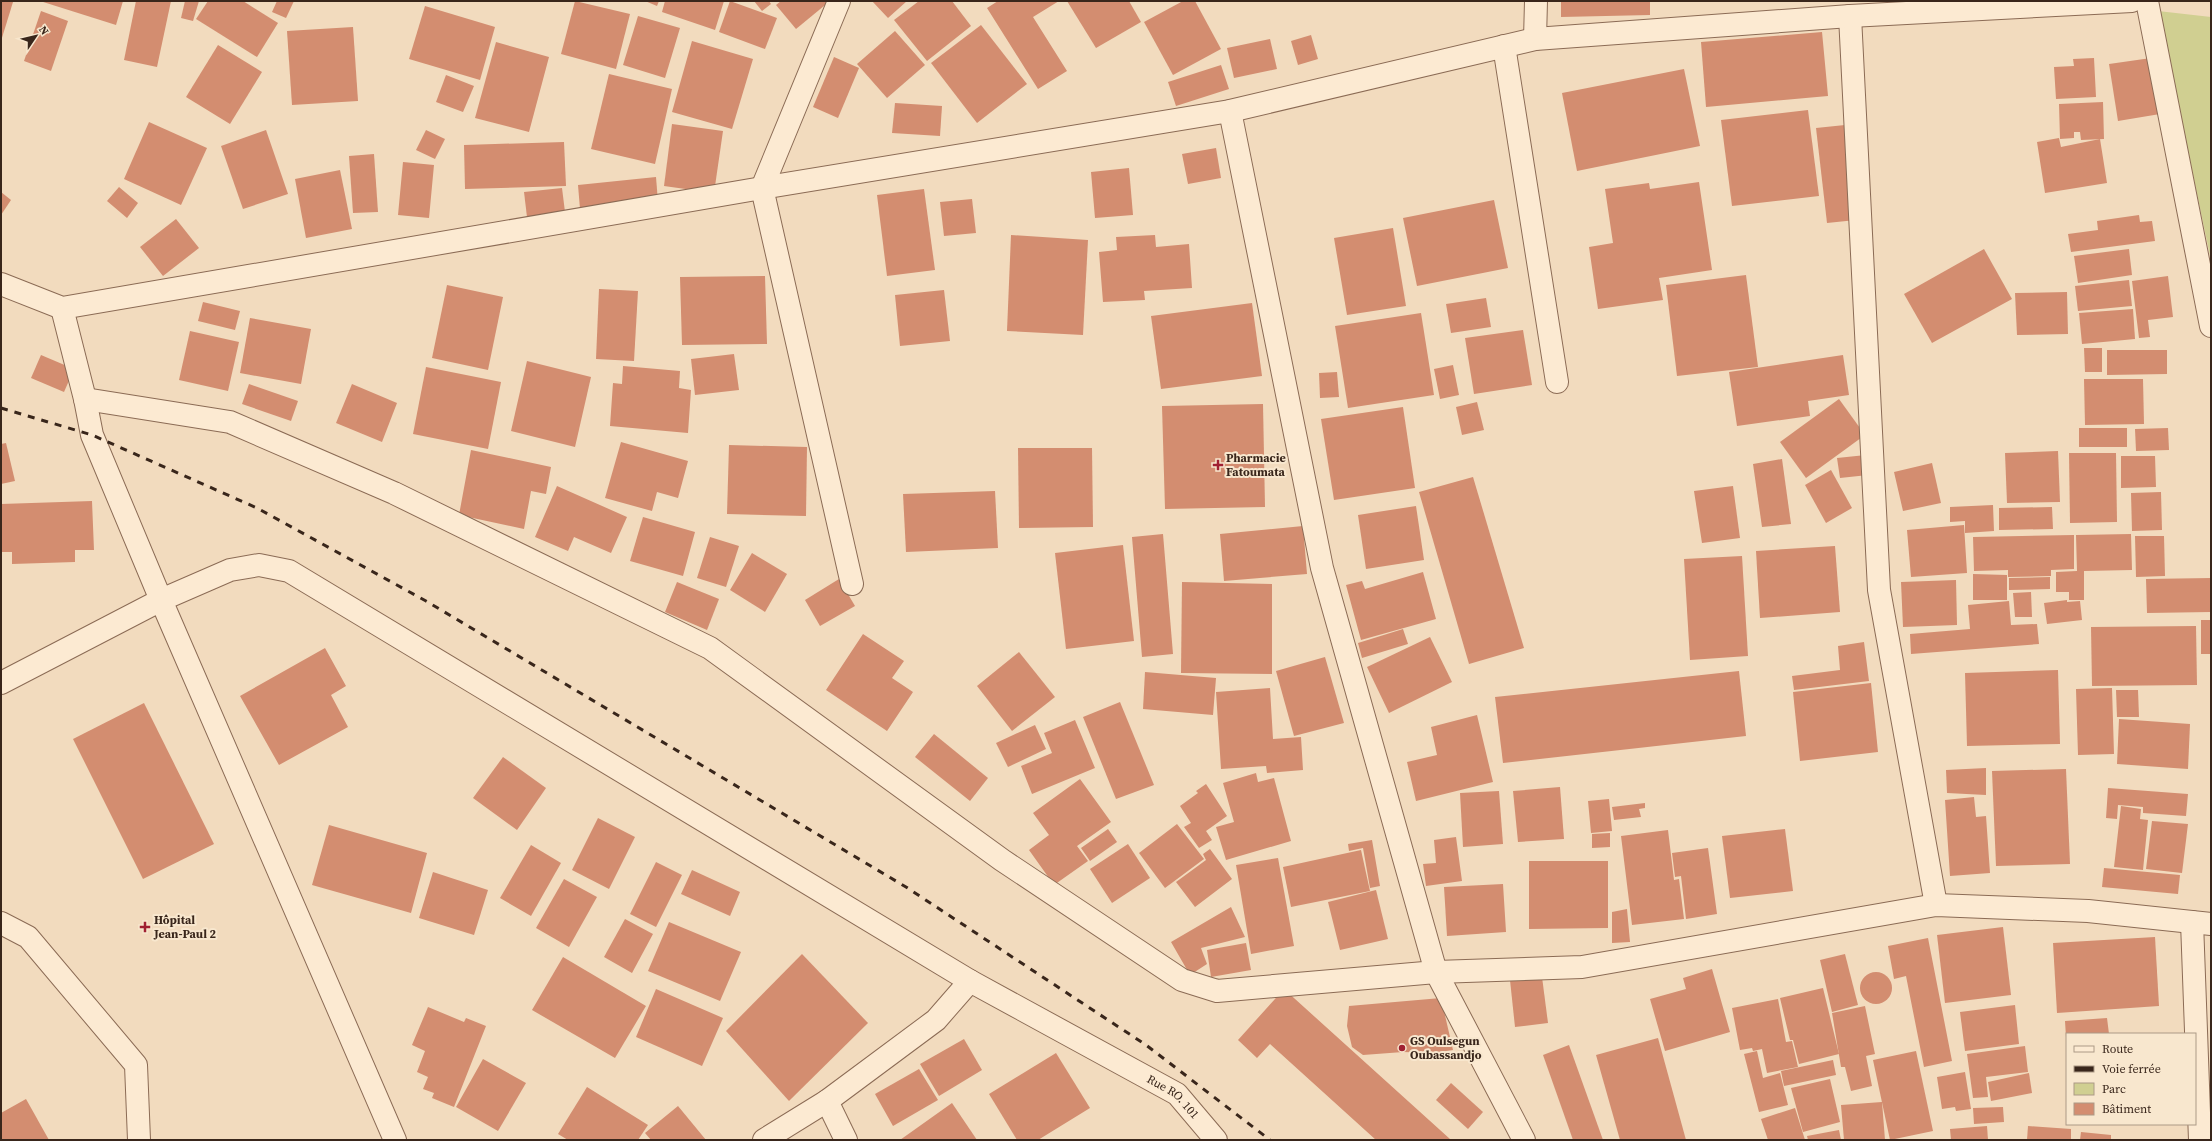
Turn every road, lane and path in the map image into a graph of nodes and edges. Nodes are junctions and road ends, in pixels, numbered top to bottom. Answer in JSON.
{"nodes":[{"id":1,"x":839,"y":1,"type":"edge"},
{"id":2,"x":1536,"y":1,"type":"edge"},
{"id":3,"x":2132,"y":1,"type":"edge"},
{"id":4,"x":2147,"y":1,"type":"edge"},
{"id":5,"x":1850,"y":16,"type":"junction"},
{"id":6,"x":1535,"y":40,"type":"junction"},
{"id":7,"x":1504,"y":46,"type":"junction"},
{"id":8,"x":1230,"y":111,"type":"junction"},
{"id":9,"x":762,"y":188,"type":"junction"},
{"id":10,"x":1,"y":284,"type":"edge"},
{"id":11,"x":62,"y":308,"type":"junction"},
{"id":12,"x":2211,"y":326,"type":"edge"},
{"id":13,"x":1557,"y":382,"type":"dead end"},
{"id":14,"x":85,"y":399,"type":"junction"},
{"id":15,"x":852,"y":584,"type":"dead end"},
{"id":16,"x":161,"y":600,"type":"junction"},
{"id":17,"x":1,"y":683,"type":"edge"},
{"id":18,"x":1936,"y":905,"type":"junction"},
{"id":19,"x":1,"y":923,"type":"edge"},
{"id":20,"x":2201,"y":923,"type":"edge"},
{"id":21,"x":1436,"y":972,"type":"junction"},
{"id":22,"x":970,"y":981,"type":"junction"},
{"id":23,"x":827,"y":1101,"type":"junction"},
{"id":24,"x":139,"y":1140,"type":"edge"},
{"id":25,"x":395,"y":1140,"type":"edge"},
{"id":26,"x":764,"y":1140,"type":"edge"},
{"id":27,"x":846,"y":1140,"type":"edge"},
{"id":28,"x":1216,"y":1140,"type":"edge"},
{"id":29,"x":1524,"y":1140,"type":"edge"},
{"id":30,"x":2200,"y":1140,"type":"edge"}],
"edges":[{"from":1,"to":9,"type":"street"},
{"from":2,"to":6,"type":"street"},
{"from":3,"to":5,"type":"street"},
{"from":4,"to":12,"type":"street"},
{"from":5,"to":6,"type":"street"},
{"from":5,"to":18,"type":"street"},
{"from":6,"to":7,"type":"street"},
{"from":7,"to":8,"type":"street"},
{"from":7,"to":13,"type":"street"},
{"from":8,"to":9,"type":"street"},
{"from":8,"to":21,"type":"street"},
{"from":9,"to":11,"type":"street"},
{"from":9,"to":15,"type":"street"},
{"from":10,"to":11,"type":"street"},
{"from":11,"to":14,"type":"street"},
{"from":14,"to":16,"type":"street"},
{"from":14,"to":21,"type":"street"},
{"from":16,"to":17,"type":"street","name":"Rue RO. 101"},
{"from":16,"to":22,"type":"street","name":"Rue RO. 101"},
{"from":16,"to":25,"type":"street"},
{"from":18,"to":20,"type":"street"},
{"from":18,"to":21,"type":"street"},
{"from":19,"to":24,"type":"street"},
{"from":20,"to":30,"type":"street"},
{"from":21,"to":29,"type":"street"},
{"from":22,"to":23,"type":"street"},
{"from":22,"to":28,"type":"street","name":"Rue RO. 101"},
{"from":23,"to":26,"type":"street"},
{"from":23,"to":27,"type":"street"}]}
